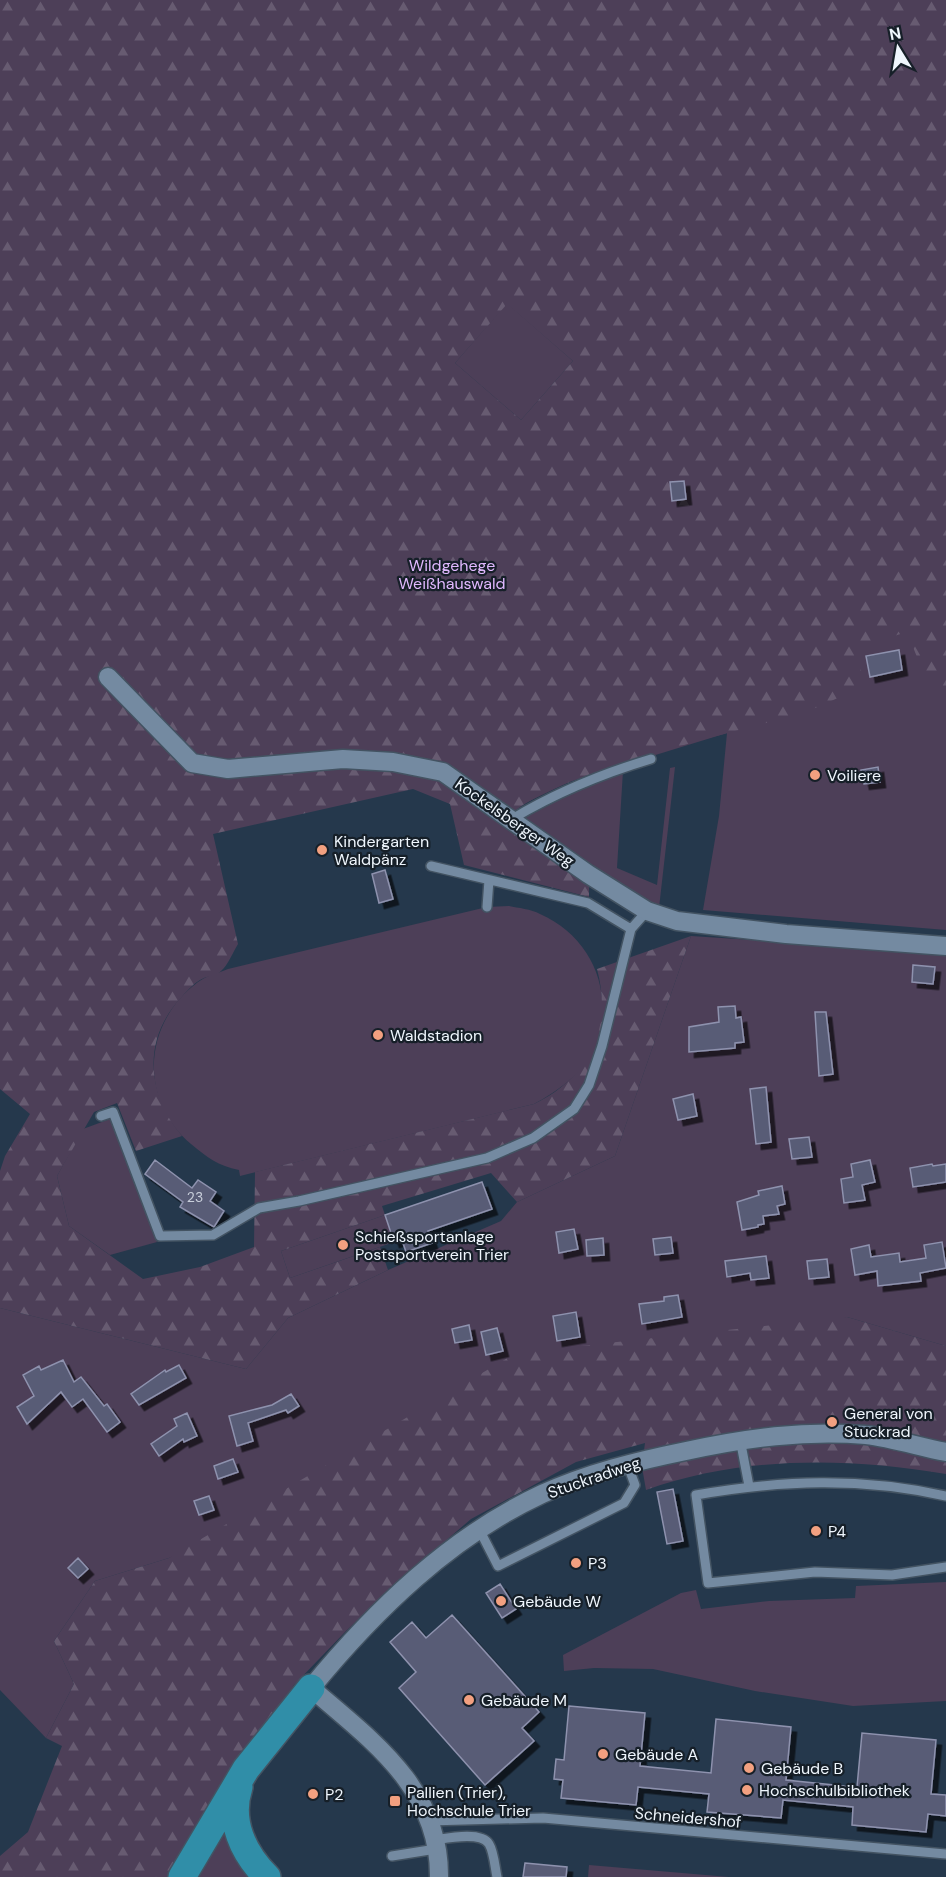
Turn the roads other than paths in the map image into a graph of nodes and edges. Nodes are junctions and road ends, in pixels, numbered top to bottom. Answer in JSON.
{"nodes":[{"id":1,"x":108,"y":677,"type":"dead end"},
{"id":2,"x":651,"y":759,"type":"dead end"},
{"id":3,"x":512,"y":819,"type":"junction"},
{"id":4,"x":431,"y":866,"type":"dead end"},
{"id":5,"x":489,"y":880,"type":"junction"},
{"id":6,"x":488,"y":907,"type":"dead end"},
{"id":7,"x":648,"y":911,"type":"junction"},
{"id":8,"x":631,"y":929,"type":"junction"},
{"id":9,"x":946,"y":946,"type":"edge"},
{"id":10,"x":101,"y":1116,"type":"dead end"},
{"id":11,"x":740,"y":1439,"type":"junction"},
{"id":12,"x":946,"y":1452,"type":"edge"},
{"id":13,"x":627,"y":1463,"type":"junction"},
{"id":14,"x":749,"y":1486,"type":"junction"},
{"id":15,"x":946,"y":1496,"type":"edge"},
{"id":16,"x":479,"y":1529,"type":"junction"},
{"id":17,"x":946,"y":1567,"type":"edge"},
{"id":18,"x":311,"y":1688,"type":"junction"},
{"id":19,"x":246,"y":1769,"type":"junction"},
{"id":20,"x":427,"y":1821,"type":"junction"},
{"id":21,"x":435,"y":1844,"type":"junction"},
{"id":22,"x":946,"y":1854,"type":"edge"},
{"id":23,"x":392,"y":1856,"type":"dead end"},
{"id":24,"x":497,"y":1876,"type":"edge"},
{"id":25,"x":182,"y":1877,"type":"edge"},
{"id":26,"x":267,"y":1877,"type":"edge"},
{"id":27,"x":438,"y":1877,"type":"edge"}],
"edges":[{"from":1,"to":3,"type":"street","name":"Kockelsberger Weg"},
{"from":2,"to":3,"type":"lane"},
{"from":3,"to":7,"type":"street","name":"Kockelsberger Weg"},
{"from":4,"to":5,"type":"lane"},
{"from":5,"to":6,"type":"lane"},
{"from":5,"to":8,"type":"lane"},
{"from":7,"to":8,"type":"lane"},
{"from":7,"to":9,"type":"street","name":"Kockelsberger Weg"},
{"from":8,"to":10,"type":"lane"},
{"from":11,"to":12,"type":"street","name":"Stuckradweg"},
{"from":11,"to":13,"type":"street","name":"Stuckradweg"},
{"from":11,"to":14,"type":"lane"},
{"from":13,"to":16,"type":"street","name":"Stuckradweg"},
{"from":13,"to":16,"type":"lane"},
{"from":14,"to":15,"type":"lane"},
{"from":14,"to":17,"type":"lane"},
{"from":16,"to":18,"type":"street","name":"Stuckradweg"},
{"from":18,"to":19,"type":"main road"},
{"from":18,"to":20,"type":"street"},
{"from":19,"to":25,"type":"main road"},
{"from":19,"to":26,"type":"main road"},
{"from":20,"to":21,"type":"street"},
{"from":20,"to":22,"type":"lane","name":"Schneidershof"},
{"from":21,"to":23,"type":"lane"},
{"from":21,"to":24,"type":"lane"},
{"from":21,"to":27,"type":"street"}]}
